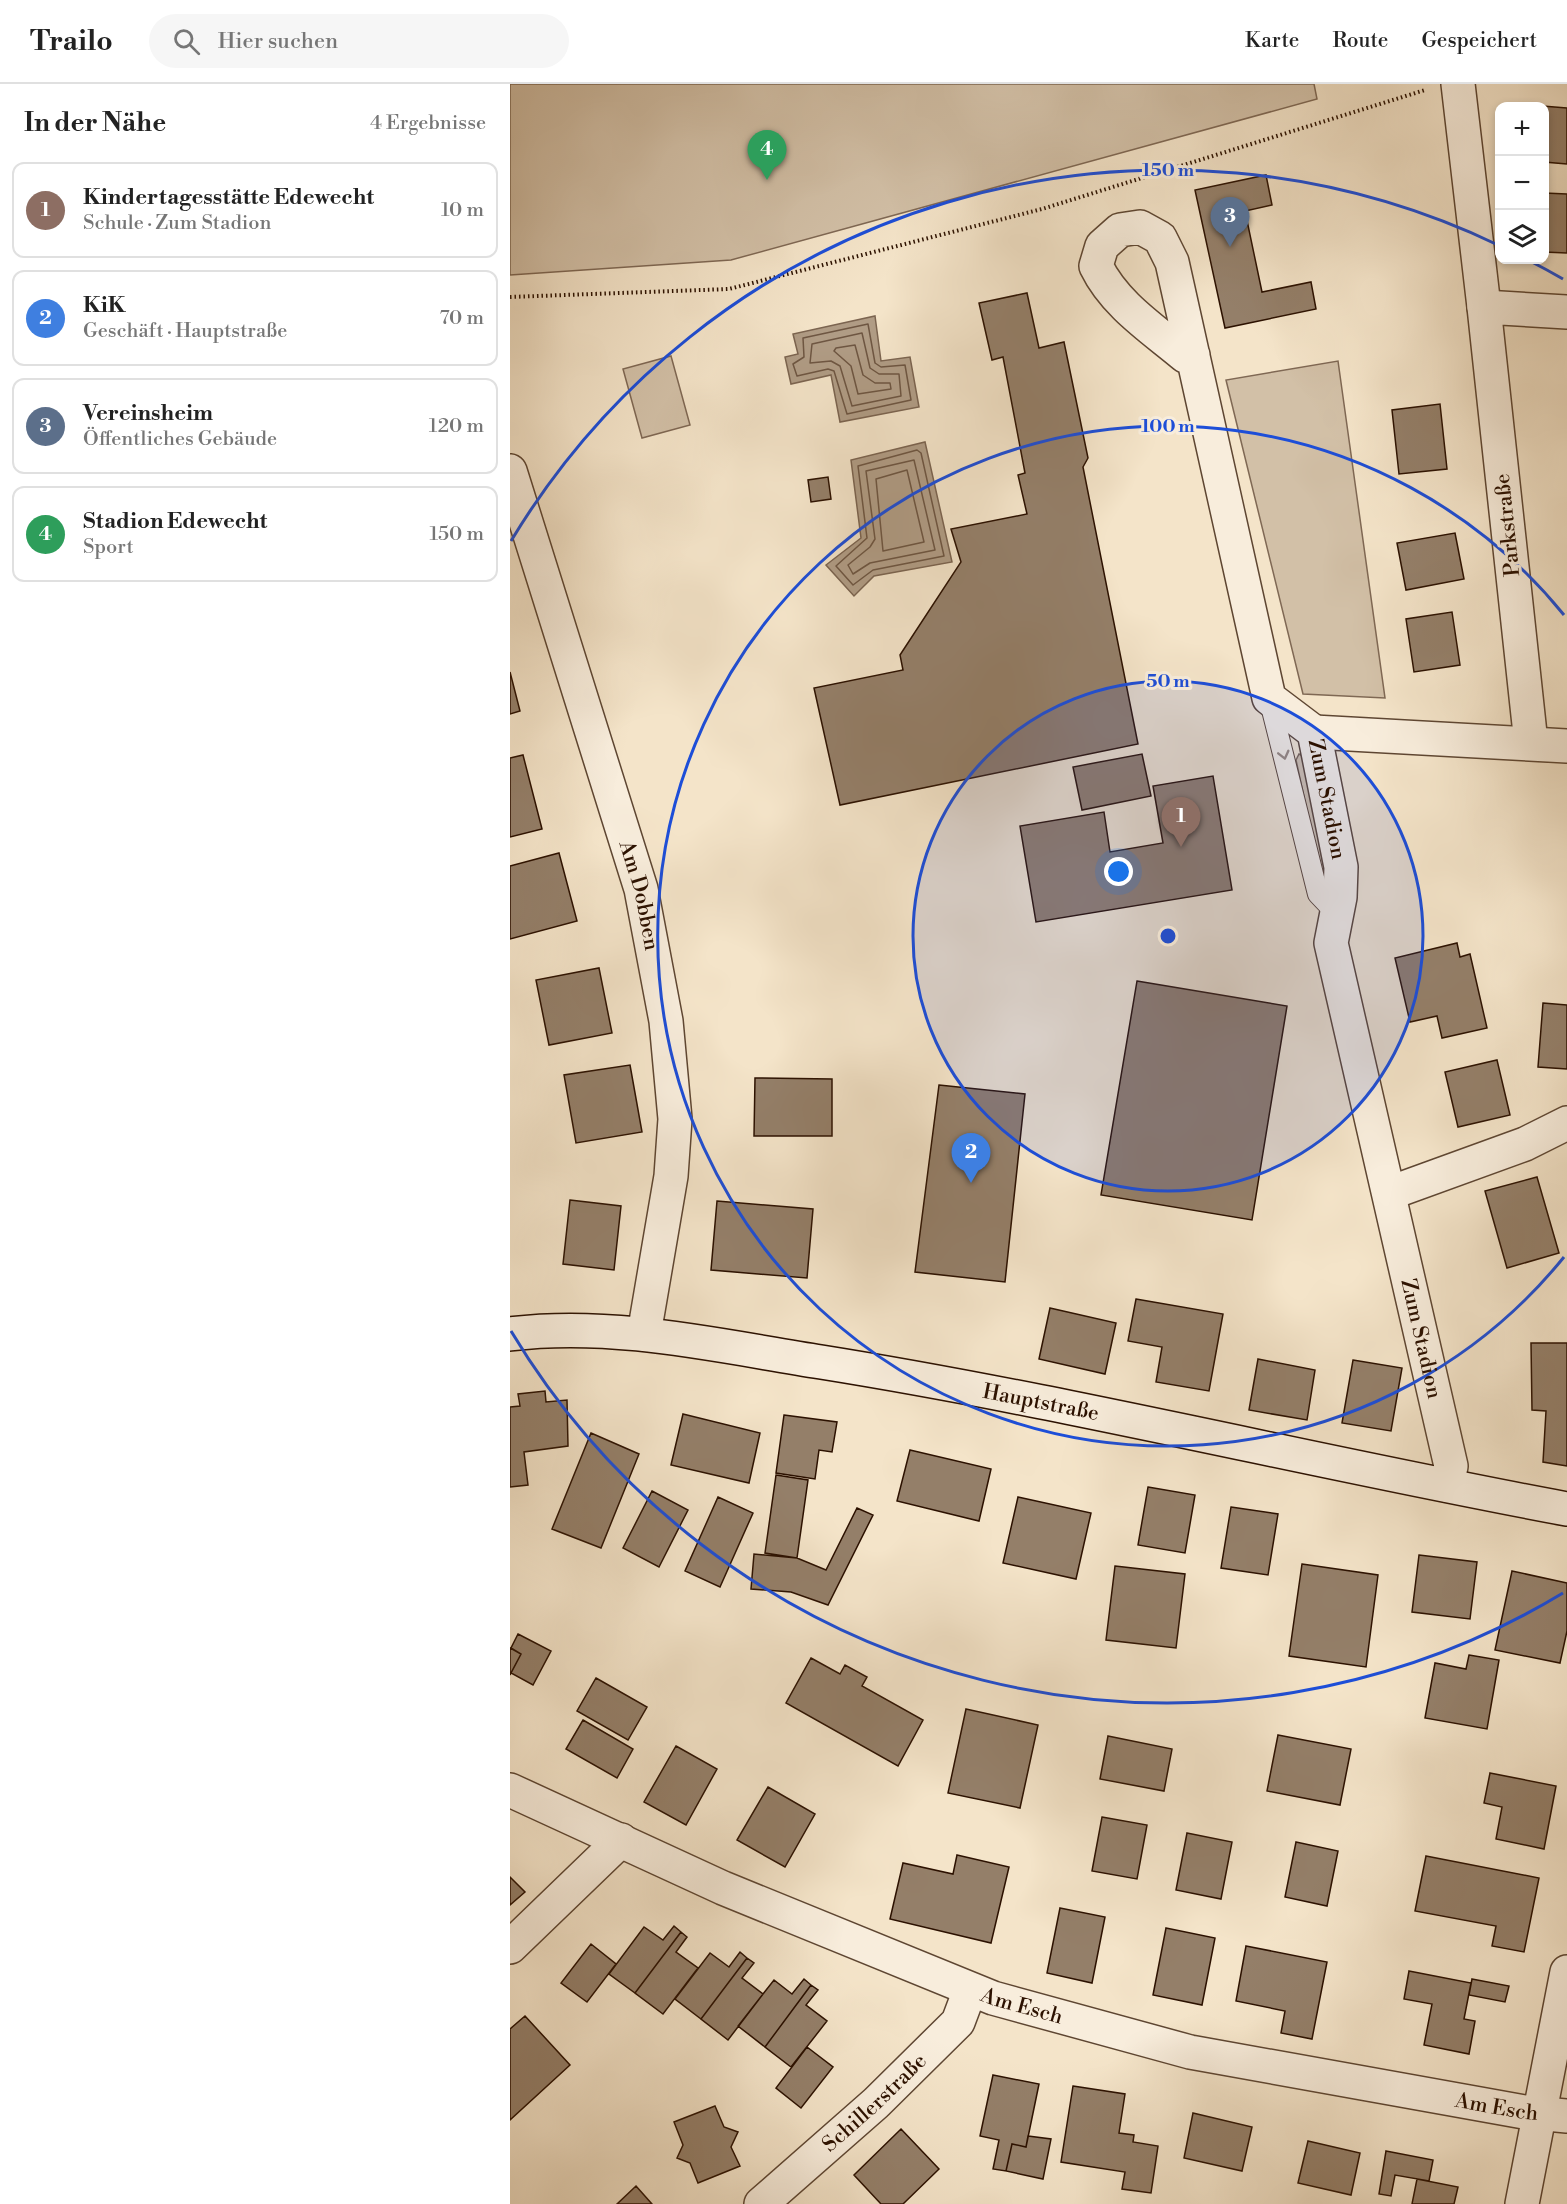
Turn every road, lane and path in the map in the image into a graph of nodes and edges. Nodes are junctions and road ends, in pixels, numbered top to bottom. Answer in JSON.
{"nodes":[{"id":1,"x":1445,"y":86,"type":"edge"},
{"id":2,"x":510,"y":297,"type":"edge"},
{"id":3,"x":1484,"y":307,"type":"junction"},
{"id":4,"x":1567,"y":312,"type":"edge"},
{"id":5,"x":1193,"y":355,"type":"dead end"},
{"id":6,"x":510,"y":471,"type":"edge"},
{"id":7,"x":1269,"y":698,"type":"junction"},
{"id":8,"x":1314,"y":732,"type":"junction"},
{"id":9,"x":1531,"y":743,"type":"junction"},
{"id":10,"x":1567,"y":746,"type":"edge"},
{"id":11,"x":1337,"y":914,"type":"junction"},
{"id":12,"x":1567,"y":1124,"type":"edge"},
{"id":13,"x":1389,"y":1193,"type":"junction"},
{"id":14,"x":510,"y":1334,"type":"edge"},
{"id":15,"x":644,"y":1334,"type":"junction"},
{"id":16,"x":1447,"y":1485,"type":"junction"},
{"id":17,"x":1567,"y":1509,"type":"edge"},
{"id":18,"x":510,"y":1790,"type":"edge"},
{"id":19,"x":621,"y":1840,"type":"junction"},
{"id":20,"x":510,"y":1947,"type":"edge"},
{"id":21,"x":1567,"y":1972,"type":"edge"},
{"id":22,"x":970,"y":1990,"type":"junction"},
{"id":23,"x":1553,"y":2115,"type":"edge"},
{"id":24,"x":761,"y":2204,"type":"edge"},
{"id":25,"x":1522,"y":2204,"type":"edge"}],
"edges":[{"from":1,"to":2,"type":"path"},
{"from":1,"to":3,"type":"street","name":"Parkstraße"},
{"from":3,"to":4,"type":"street"},
{"from":3,"to":9,"type":"street","name":"Parkstraße"},
{"from":5,"to":7,"type":"street"},
{"from":6,"to":15,"type":"street","name":"Am Dobben"},
{"from":7,"to":8,"type":"street","name":"Zum Stadion"},
{"from":7,"to":11,"type":"lane","one_way":true},
{"from":8,"to":9,"type":"street"},
{"from":8,"to":11,"type":"street","name":"Zum Stadion"},
{"from":9,"to":10,"type":"street"},
{"from":11,"to":13,"type":"street","name":"Zum Stadion"},
{"from":12,"to":13,"type":"street"},
{"from":13,"to":16,"type":"street","name":"Zum Stadion"},
{"from":14,"to":15,"type":"street","name":"Hauptstraße"},
{"from":15,"to":16,"type":"street","name":"Hauptstraße"},
{"from":16,"to":17,"type":"street","name":"Hauptstraße"},
{"from":18,"to":19,"type":"street","name":"Am Esch"},
{"from":19,"to":20,"type":"street"},
{"from":19,"to":22,"type":"street","name":"Am Esch"},
{"from":21,"to":23,"type":"street"},
{"from":22,"to":23,"type":"street","name":"Am Esch"},
{"from":22,"to":24,"type":"street","name":"Schillerstraße"},
{"from":23,"to":25,"type":"street"}]}
